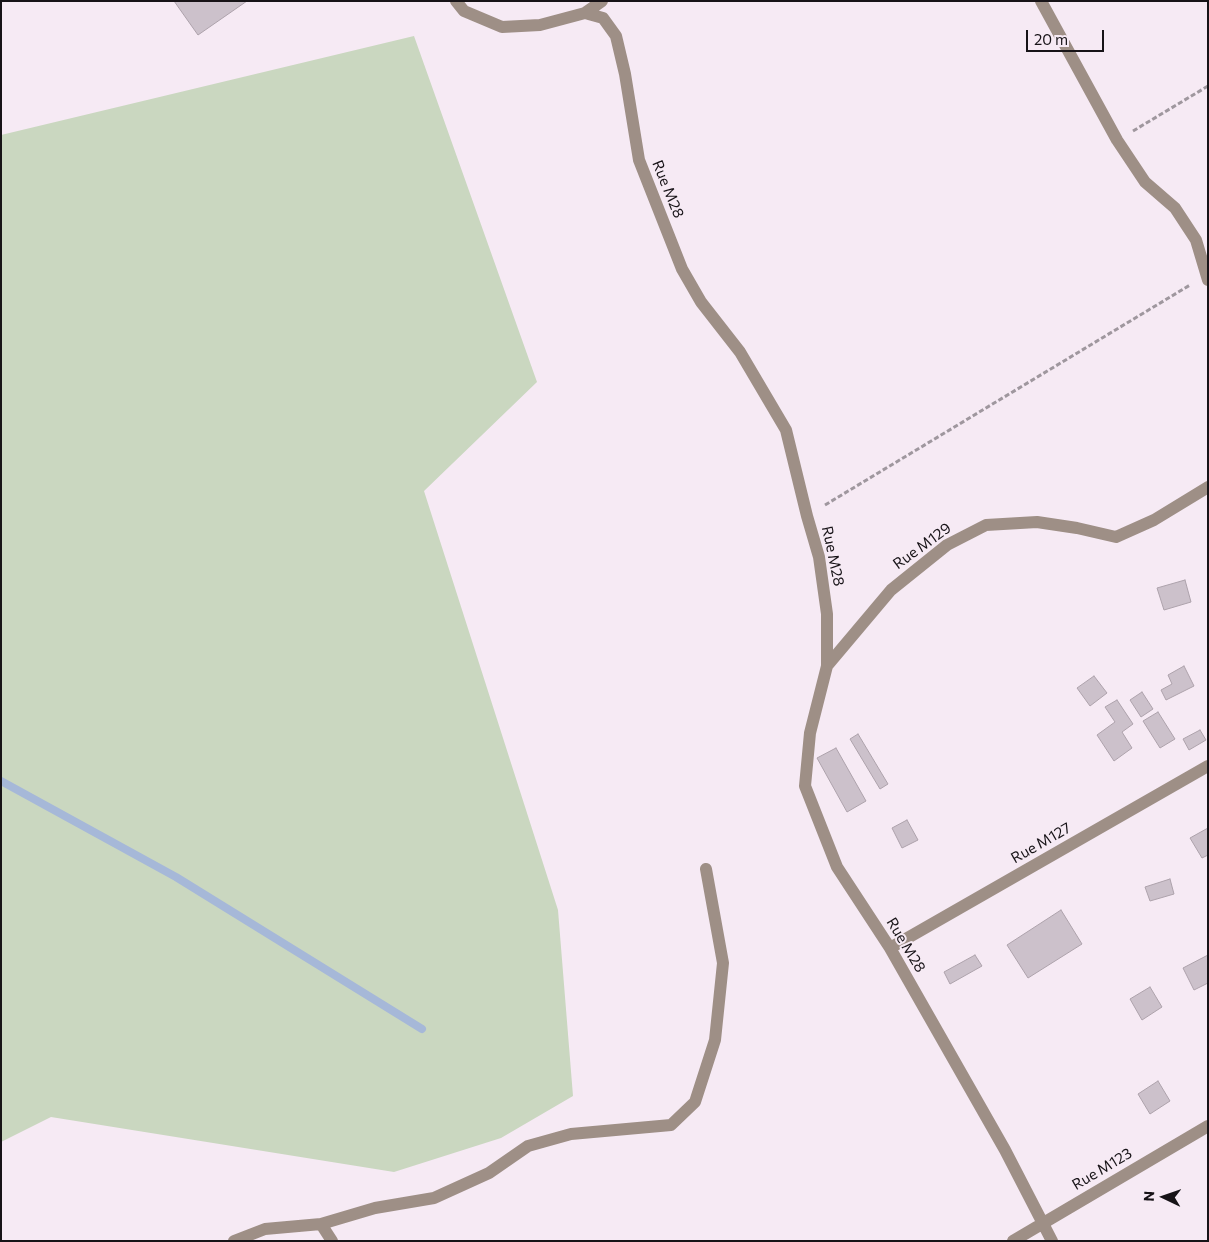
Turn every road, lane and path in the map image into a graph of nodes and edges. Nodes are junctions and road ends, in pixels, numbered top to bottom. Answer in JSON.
{"nodes":[{"id":1,"x":456,"y":1,"type":"edge"},
{"id":2,"x":602,"y":1,"type":"edge"},
{"id":3,"x":1041,"y":1,"type":"edge"},
{"id":4,"x":585,"y":13,"type":"junction"},
{"id":5,"x":1208,"y":86,"type":"edge"},
{"id":6,"x":1117,"y":140,"type":"junction"},
{"id":7,"x":1207,"y":278,"type":"edge"},
{"id":8,"x":1208,"y":487,"type":"edge"},
{"id":9,"x":807,"y":516,"type":"junction"},
{"id":10,"x":827,"y":666,"type":"junction"},
{"id":11,"x":1208,"y":766,"type":"edge"},
{"id":12,"x":706,"y":869,"type":"dead end"},
{"id":13,"x":890,"y":948,"type":"junction"},
{"id":14,"x":1208,"y":1126,"type":"edge"},
{"id":15,"x":321,"y":1224,"type":"junction"},
{"id":16,"x":1042,"y":1224,"type":"junction"},
{"id":17,"x":234,"y":1241,"type":"edge"},
{"id":18,"x":332,"y":1241,"type":"edge"},
{"id":19,"x":1013,"y":1241,"type":"edge"},
{"id":20,"x":1052,"y":1241,"type":"edge"}],
"edges":[{"from":1,"to":4,"type":"street"},
{"from":2,"to":4,"type":"street"},
{"from":3,"to":6,"type":"street"},
{"from":4,"to":9,"type":"street","name":"Rue M28"},
{"from":5,"to":6,"type":"path"},
{"from":6,"to":7,"type":"street"},
{"from":7,"to":9,"type":"path"},
{"from":8,"to":10,"type":"street","name":"Rue M129"},
{"from":9,"to":10,"type":"street","name":"Rue M28"},
{"from":10,"to":13,"type":"street","name":"Rue M28"},
{"from":11,"to":13,"type":"street","name":"Rue M127"},
{"from":12,"to":15,"type":"street"},
{"from":13,"to":16,"type":"street","name":"Rue M28"},
{"from":14,"to":16,"type":"street","name":"Rue M123"},
{"from":15,"to":17,"type":"street"},
{"from":15,"to":18,"type":"street"},
{"from":16,"to":19,"type":"street","name":"Rue M123"},
{"from":16,"to":20,"type":"street","name":"Rue M28"}]}
